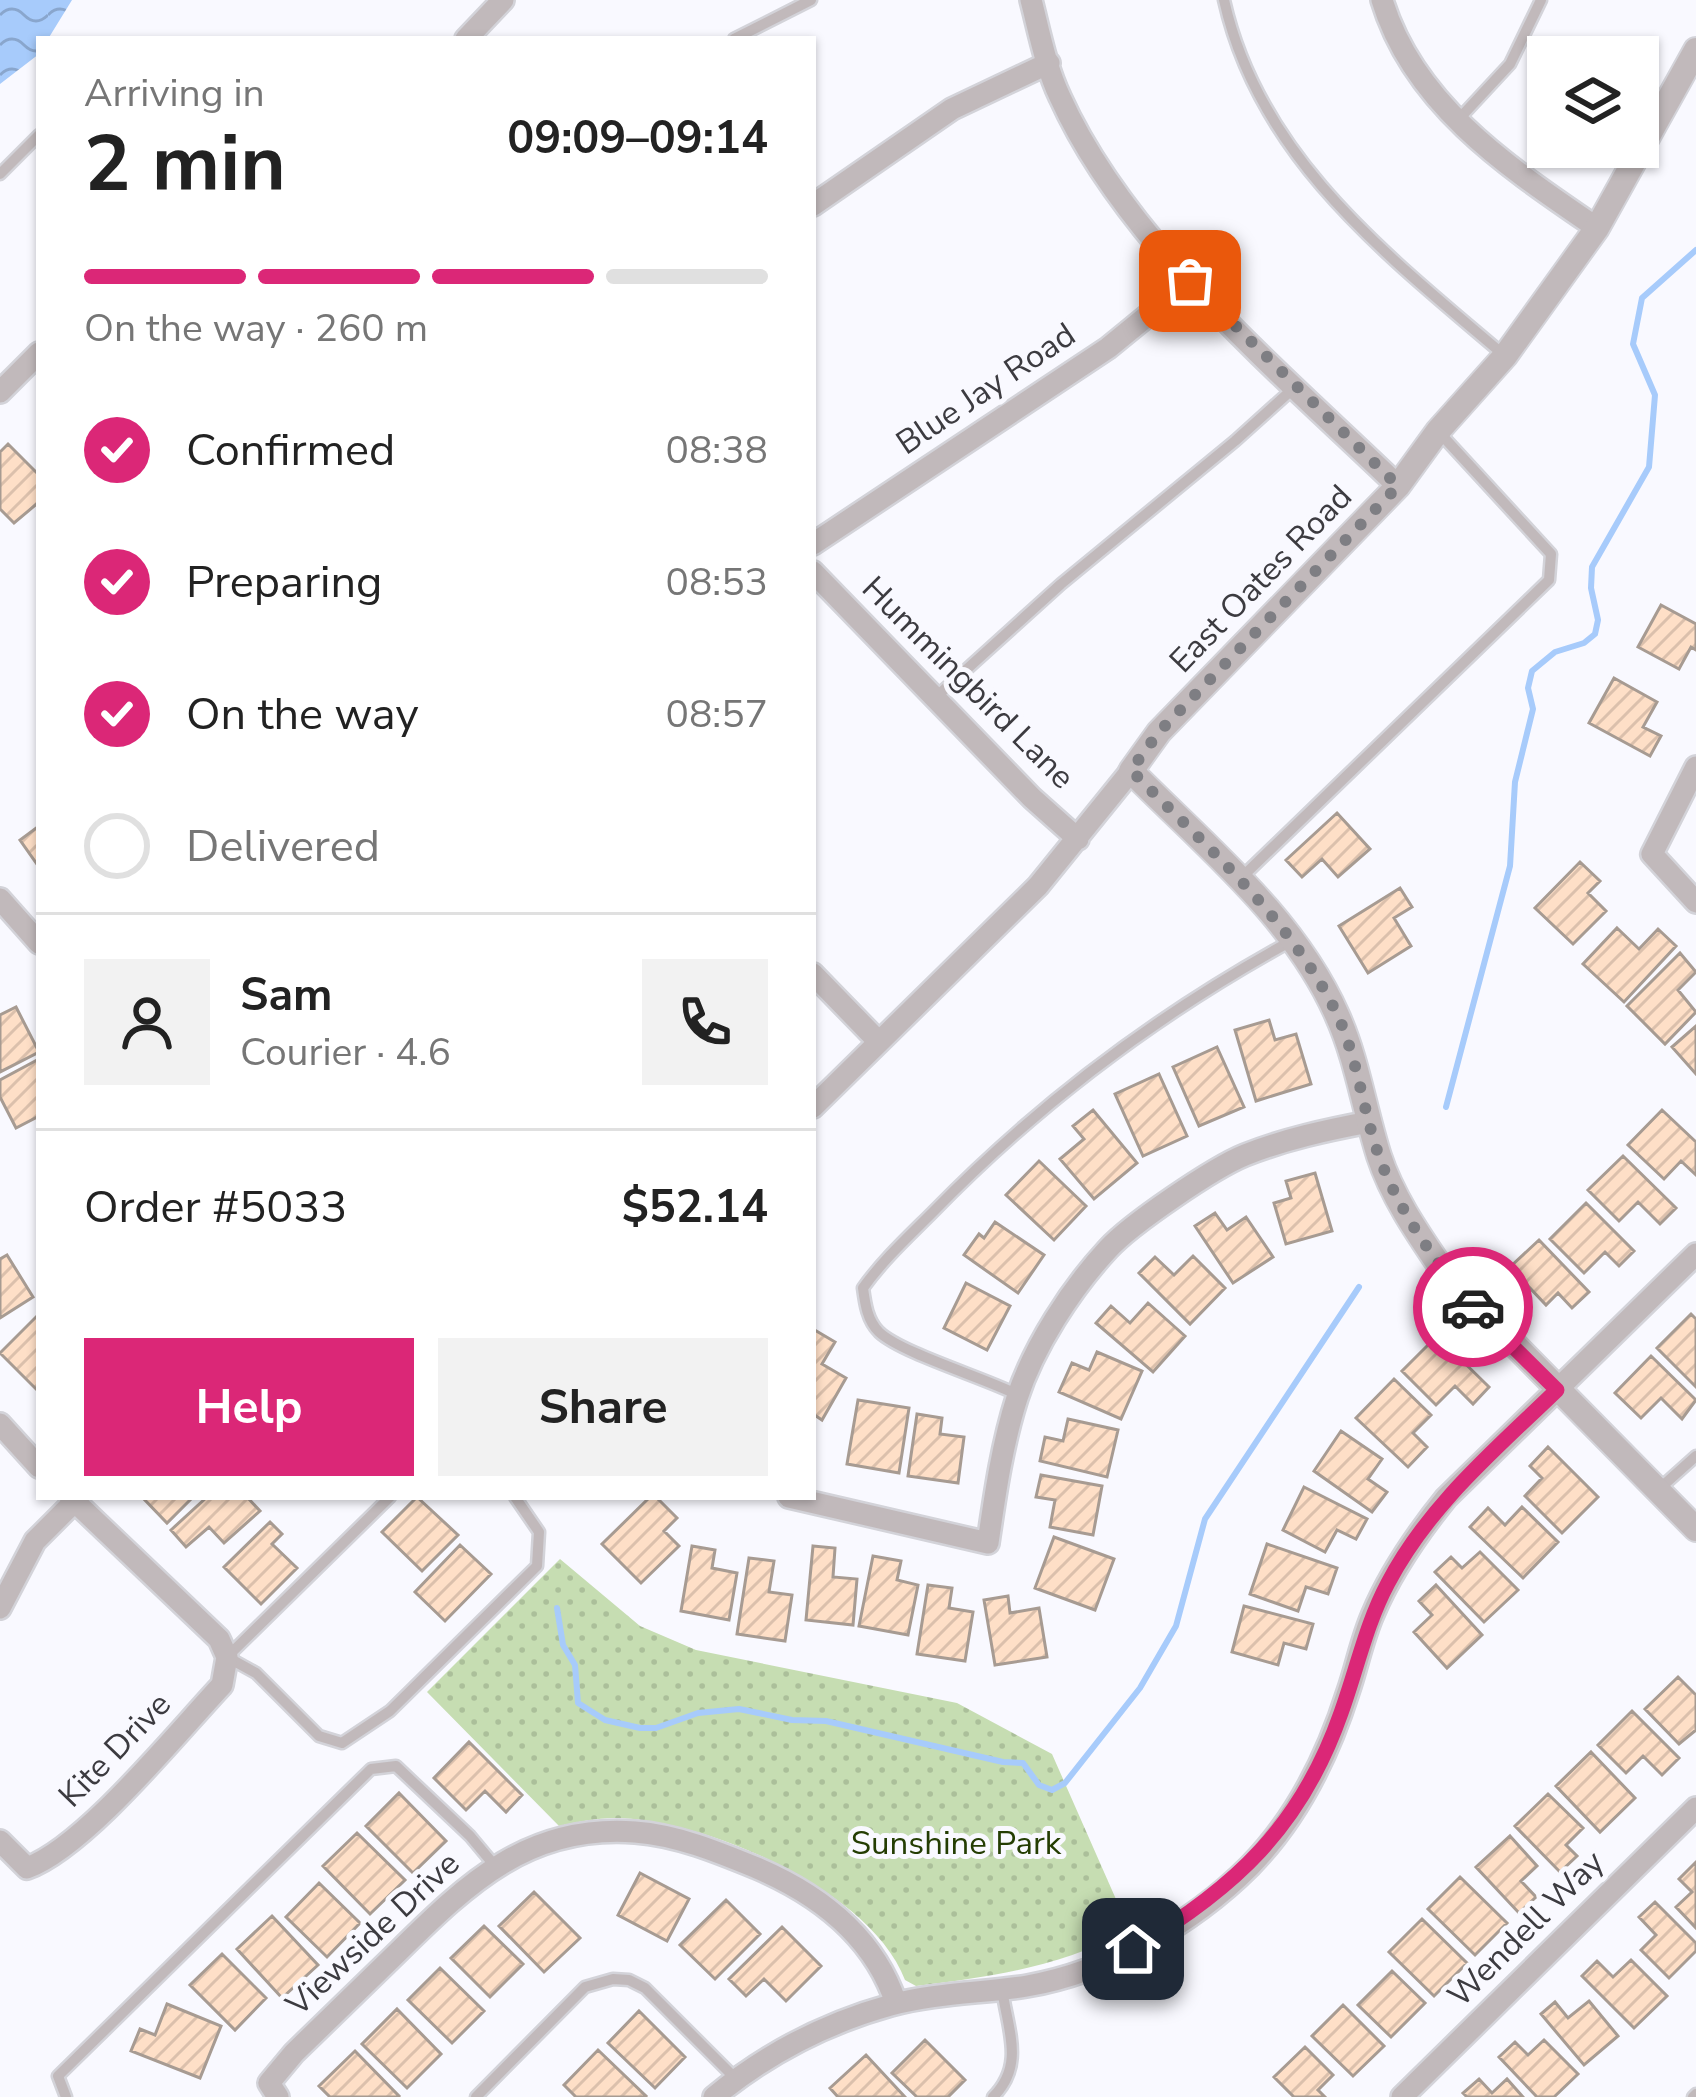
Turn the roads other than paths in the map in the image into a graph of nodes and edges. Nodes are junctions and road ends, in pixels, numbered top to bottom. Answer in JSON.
{"nodes":[{"id":1,"x":503,"y":0,"type":"edge"},
{"id":2,"x":811,"y":0,"type":"edge"},
{"id":3,"x":1031,"y":0,"type":"edge"},
{"id":4,"x":1224,"y":0,"type":"edge"},
{"id":5,"x":1382,"y":0,"type":"edge"},
{"id":6,"x":1541,"y":0,"type":"edge"},
{"id":7,"x":474,"y":30,"type":"edge"},
{"id":8,"x":740,"y":36,"type":"edge"},
{"id":9,"x":1696,"y":50,"type":"edge"},
{"id":10,"x":1049,"y":63,"type":"junction"},
{"id":11,"x":1458,"y":120,"type":"junction"},
{"id":12,"x":36,"y":138,"type":"edge"},
{"id":13,"x":0,"y":174,"type":"edge"},
{"id":14,"x":816,"y":203,"type":"edge"},
{"id":15,"x":1597,"y":227,"type":"junction"},
{"id":16,"x":1190,"y":281,"type":"junction"},
{"id":17,"x":36,"y":356,"type":"edge"},
{"id":18,"x":1505,"y":356,"type":"junction"},
{"id":19,"x":1295,"y":387,"type":"junction"},
{"id":20,"x":0,"y":392,"type":"edge"},
{"id":21,"x":1438,"y":431,"type":"junction"},
{"id":22,"x":1398,"y":486,"type":"junction"},
{"id":23,"x":816,"y":542,"type":"edge"},
{"id":24,"x":816,"y":575,"type":"edge"},
{"id":25,"x":936,"y":697,"type":"junction"},
{"id":26,"x":1696,"y":767,"type":"edge"},
{"id":27,"x":1131,"y":770,"type":"junction"},
{"id":28,"x":1078,"y":839,"type":"junction"},
{"id":29,"x":1239,"y":880,"type":"junction"},
{"id":30,"x":0,"y":899,"type":"edge"},
{"id":31,"x":1696,"y":902,"type":"edge"},
{"id":32,"x":1293,"y":940,"type":"junction"},
{"id":33,"x":36,"y":941,"type":"edge"},
{"id":34,"x":816,"y":977,"type":"edge"},
{"id":35,"x":878,"y":1041,"type":"junction"},
{"id":36,"x":816,"y":1103,"type":"edge"},
{"id":37,"x":1370,"y":1122,"type":"junction"},
{"id":38,"x":1696,"y":1254,"type":"edge"},
{"id":39,"x":1557,"y":1390,"type":"junction"},
{"id":40,"x":1018,"y":1395,"type":"junction"},
{"id":41,"x":0,"y":1424,"type":"edge"},
{"id":42,"x":1696,"y":1456,"type":"edge"},
{"id":43,"x":36,"y":1464,"type":"edge"},
{"id":44,"x":1658,"y":1491,"type":"junction"},
{"id":45,"x":72,"y":1500,"type":"edge"},
{"id":46,"x":76,"y":1500,"type":"edge"},
{"id":47,"x":387,"y":1500,"type":"edge"},
{"id":48,"x":517,"y":1500,"type":"edge"},
{"id":49,"x":802,"y":1500,"type":"edge"},
{"id":50,"x":1696,"y":1529,"type":"edge"},
{"id":51,"x":0,"y":1609,"type":"edge"},
{"id":52,"x":227,"y":1657,"type":"junction"},
{"id":53,"x":1696,"y":1808,"type":"edge"},
{"id":54,"x":0,"y":1841,"type":"edge"},
{"id":55,"x":495,"y":1866,"type":"junction"},
{"id":56,"x":1002,"y":1989,"type":"junction"},
{"id":57,"x":896,"y":2003,"type":"junction"},
{"id":58,"x":736,"y":2079,"type":"junction"},
{"id":59,"x":274,"y":2090,"type":"edge"},
{"id":60,"x":66,"y":2097,"type":"edge"},
{"id":61,"x":476,"y":2097,"type":"edge"},
{"id":62,"x":714,"y":2097,"type":"edge"},
{"id":63,"x":993,"y":2097,"type":"edge"},
{"id":64,"x":1402,"y":2097,"type":"edge"}],
"edges":[{"from":1,"to":7,"type":"street"},
{"from":2,"to":8,"type":"lane"},
{"from":3,"to":10,"type":"street"},
{"from":4,"to":18,"type":"lane"},
{"from":5,"to":11,"type":"street"},
{"from":6,"to":11,"type":"lane"},
{"from":9,"to":15,"type":"street","name":"East Oates Road"},
{"from":10,"to":14,"type":"street"},
{"from":10,"to":16,"type":"street"},
{"from":11,"to":15,"type":"street"},
{"from":12,"to":13,"type":"lane"},
{"from":15,"to":18,"type":"street","name":"East Oates Road"},
{"from":16,"to":19,"type":"street"},
{"from":16,"to":23,"type":"street","name":"Blue Jay Road"},
{"from":17,"to":20,"type":"street"},
{"from":18,"to":21,"type":"street","name":"East Oates Road"},
{"from":19,"to":22,"type":"street"},
{"from":19,"to":25,"type":"lane"},
{"from":21,"to":22,"type":"street","name":"East Oates Road"},
{"from":21,"to":29,"type":"lane"},
{"from":22,"to":27,"type":"street","name":"East Oates Road"},
{"from":24,"to":25,"type":"street","name":"Hummingbird Lane"},
{"from":25,"to":28,"type":"street","name":"Hummingbird Lane"},
{"from":26,"to":31,"type":"street"},
{"from":27,"to":28,"type":"street","name":"East Oates Road"},
{"from":27,"to":29,"type":"street"},
{"from":28,"to":35,"type":"street","name":"East Oates Road"},
{"from":29,"to":32,"type":"street"},
{"from":30,"to":33,"type":"street"},
{"from":32,"to":37,"type":"street"},
{"from":32,"to":40,"type":"lane"},
{"from":34,"to":35,"type":"street"},
{"from":35,"to":36,"type":"street","name":"East Oates Road"},
{"from":37,"to":39,"type":"street"},
{"from":37,"to":40,"type":"street"},
{"from":38,"to":39,"type":"street"},
{"from":39,"to":44,"type":"street"},
{"from":39,"to":56,"type":"street"},
{"from":40,"to":49,"type":"street"},
{"from":41,"to":43,"type":"street"},
{"from":42,"to":44,"type":"lane"},
{"from":44,"to":50,"type":"street"},
{"from":45,"to":51,"type":"street"},
{"from":46,"to":52,"type":"street"},
{"from":47,"to":52,"type":"lane"},
{"from":48,"to":52,"type":"lane"},
{"from":52,"to":54,"type":"street","name":"Kite Drive"},
{"from":53,"to":64,"type":"street","name":"Wendell Way"},
{"from":55,"to":57,"type":"street","name":"Viewside Drive"},
{"from":55,"to":59,"type":"street","name":"Viewside Drive"},
{"from":55,"to":60,"type":"lane"},
{"from":56,"to":57,"type":"street"},
{"from":56,"to":63,"type":"lane"},
{"from":57,"to":58,"type":"street"},
{"from":58,"to":61,"type":"lane"},
{"from":58,"to":62,"type":"street"}]}
